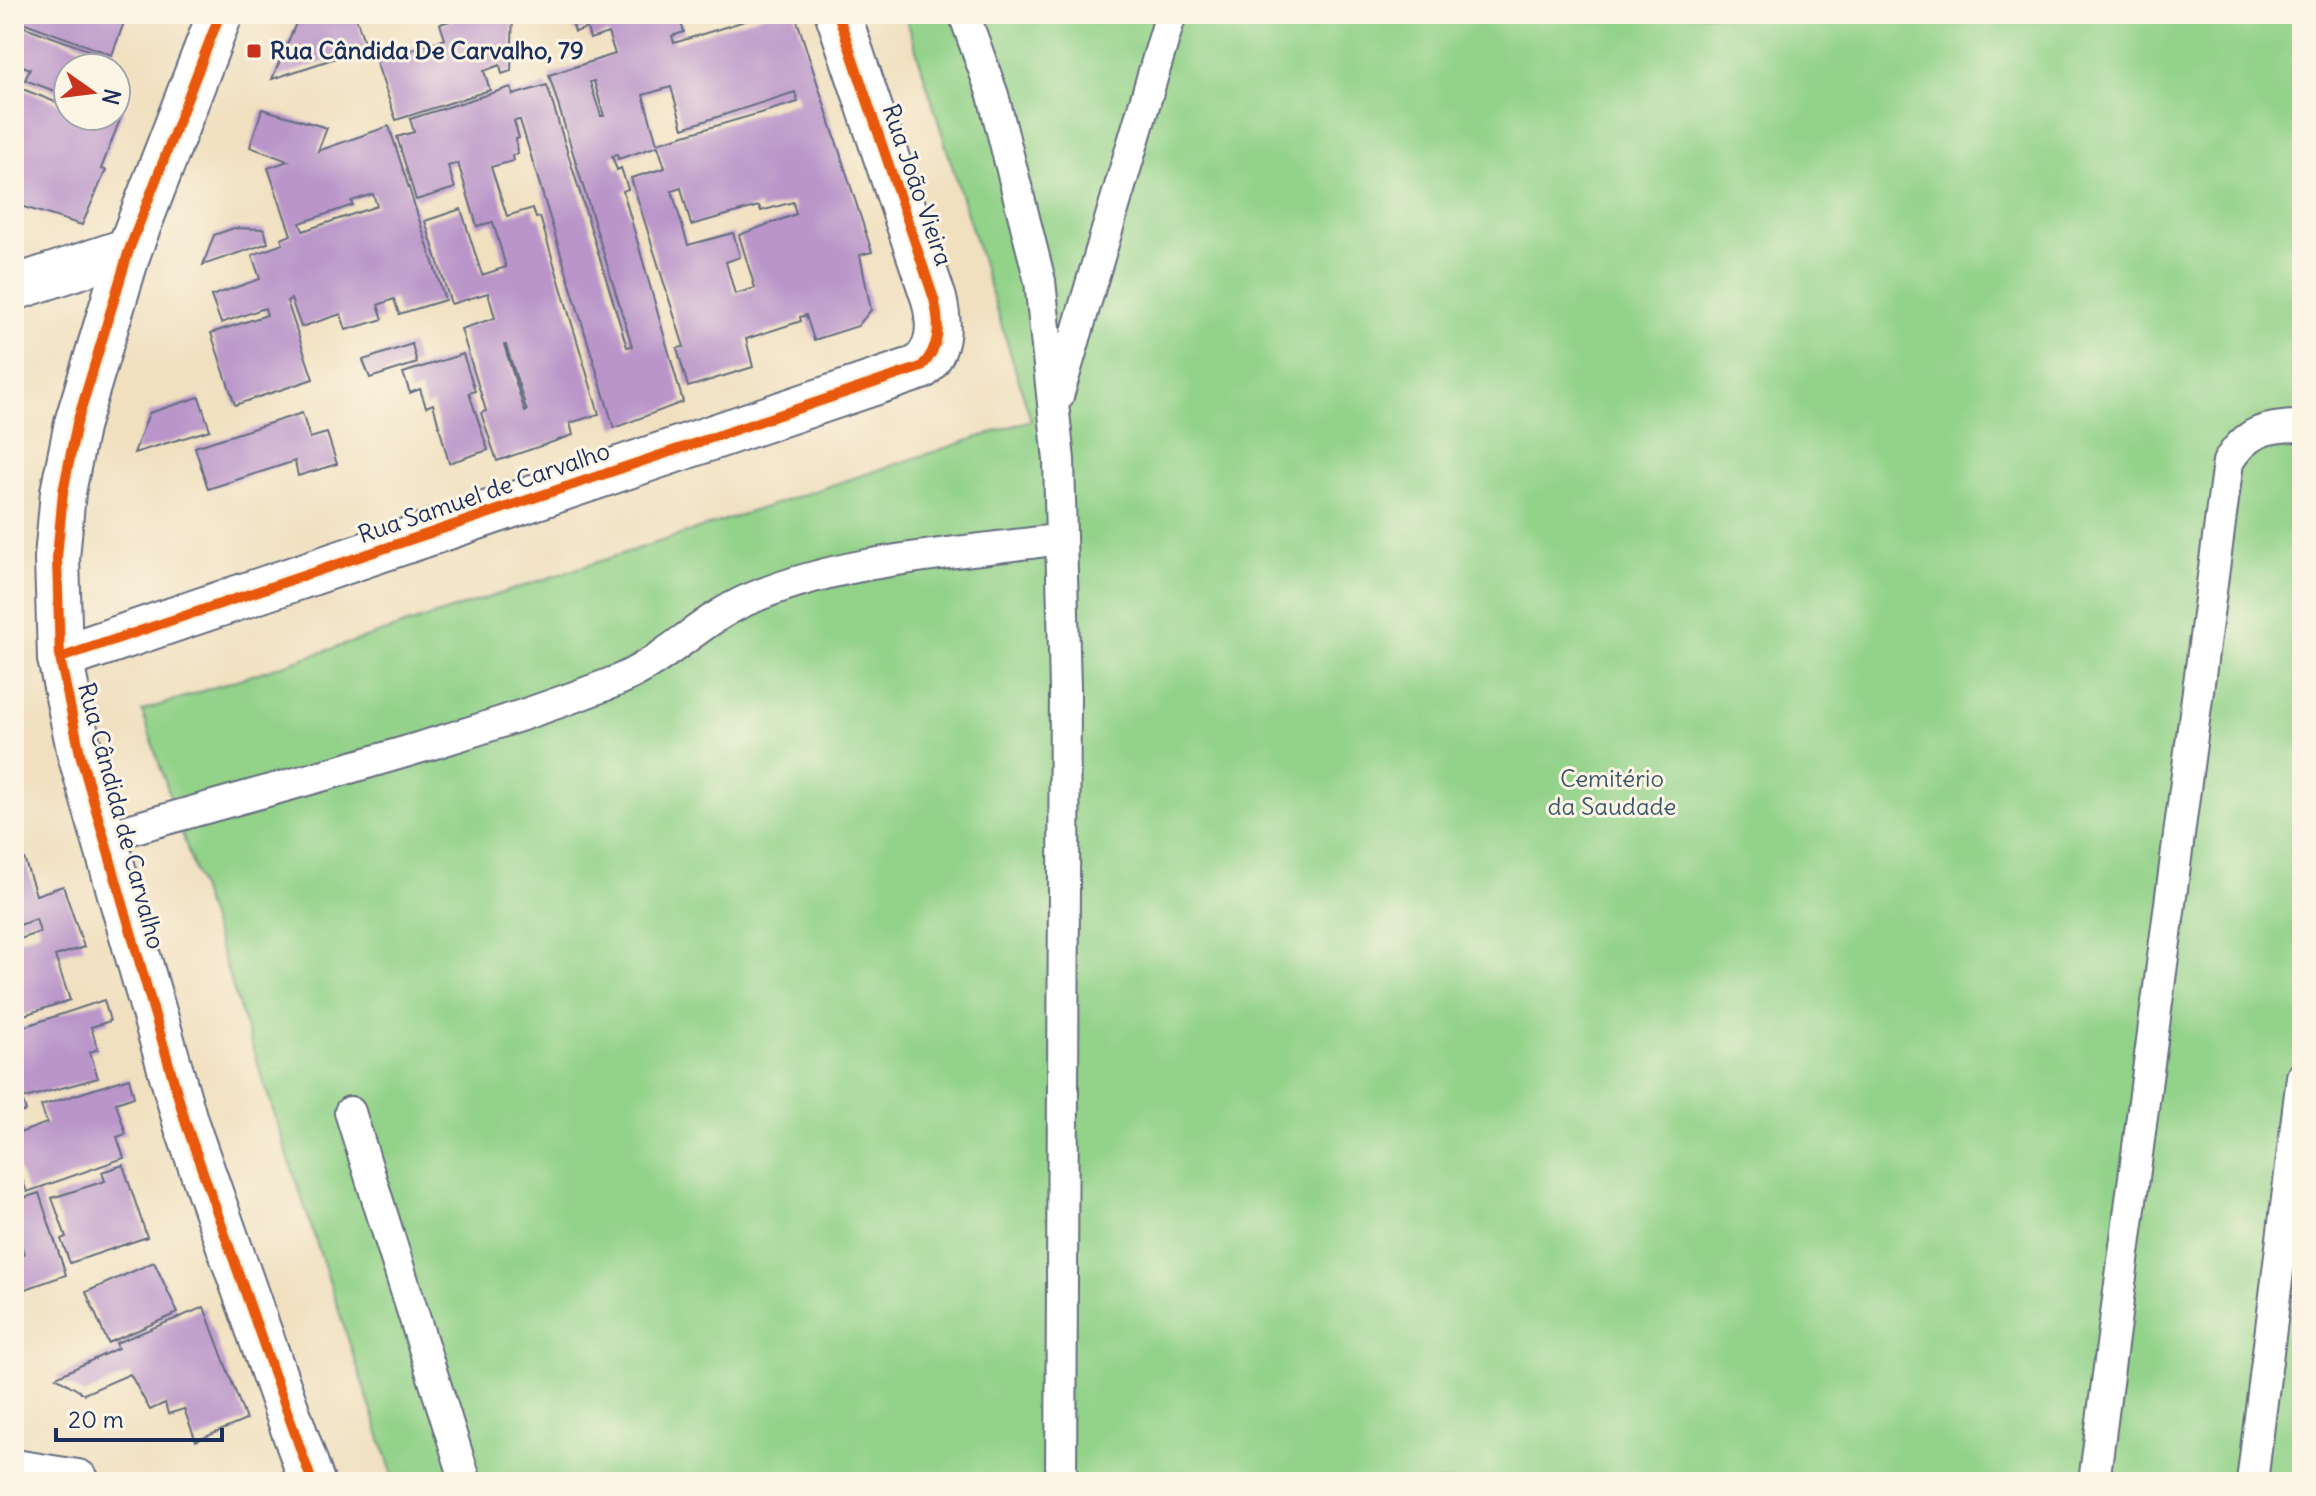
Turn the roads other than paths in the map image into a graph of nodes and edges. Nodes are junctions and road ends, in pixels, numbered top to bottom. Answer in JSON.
{"nodes":[{"id":1,"x":220,"y":14,"type":"edge"},
{"id":2,"x":838,"y":14,"type":"edge"},
{"id":3,"x":964,"y":14,"type":"edge"},
{"id":4,"x":1171,"y":14,"type":"edge"},
{"id":5,"x":129,"y":250,"type":"junction"},
{"id":6,"x":14,"y":288,"type":"edge"},
{"id":7,"x":921,"y":367,"type":"joint"},
{"id":8,"x":1055,"y":407,"type":"junction"},
{"id":9,"x":2302,"y":426,"type":"edge"},
{"id":10,"x":1061,"y":539,"type":"junction"},
{"id":11,"x":60,"y":658,"type":"junction"},
{"id":12,"x":104,"y":837,"type":"junction"},
{"id":13,"x":2302,"y":1077,"type":"edge"},
{"id":14,"x":350,"y":1112,"type":"dead end"},
{"id":15,"x":14,"y":1472,"type":"edge"},
{"id":16,"x":77,"y":1482,"type":"edge"},
{"id":17,"x":312,"y":1482,"type":"edge"},
{"id":18,"x":466,"y":1482,"type":"edge"},
{"id":19,"x":1061,"y":1482,"type":"edge"},
{"id":20,"x":2094,"y":1482,"type":"edge"},
{"id":21,"x":2252,"y":1482,"type":"edge"}],
"edges":[{"from":1,"to":5,"type":"street","name":"Rua Cândida de Carvalho"},
{"from":2,"to":7,"type":"street","name":"Rua João Vieira"},
{"from":3,"to":8,"type":"lane"},
{"from":4,"to":8,"type":"lane"},
{"from":5,"to":6,"type":"street"},
{"from":5,"to":11,"type":"street","name":"Rua Cândida de Carvalho"},
{"from":7,"to":11,"type":"street","name":"Rua Samuel de Carvalho"},
{"from":8,"to":10,"type":"lane"},
{"from":9,"to":20,"type":"lane"},
{"from":10,"to":12,"type":"lane"},
{"from":10,"to":19,"type":"lane"},
{"from":11,"to":12,"type":"street","name":"Rua Cândida de Carvalho"},
{"from":12,"to":17,"type":"street","name":"Rua Cândida de Carvalho"},
{"from":13,"to":21,"type":"lane"},
{"from":14,"to":18,"type":"lane"},
{"from":15,"to":16,"type":"street"}]}
